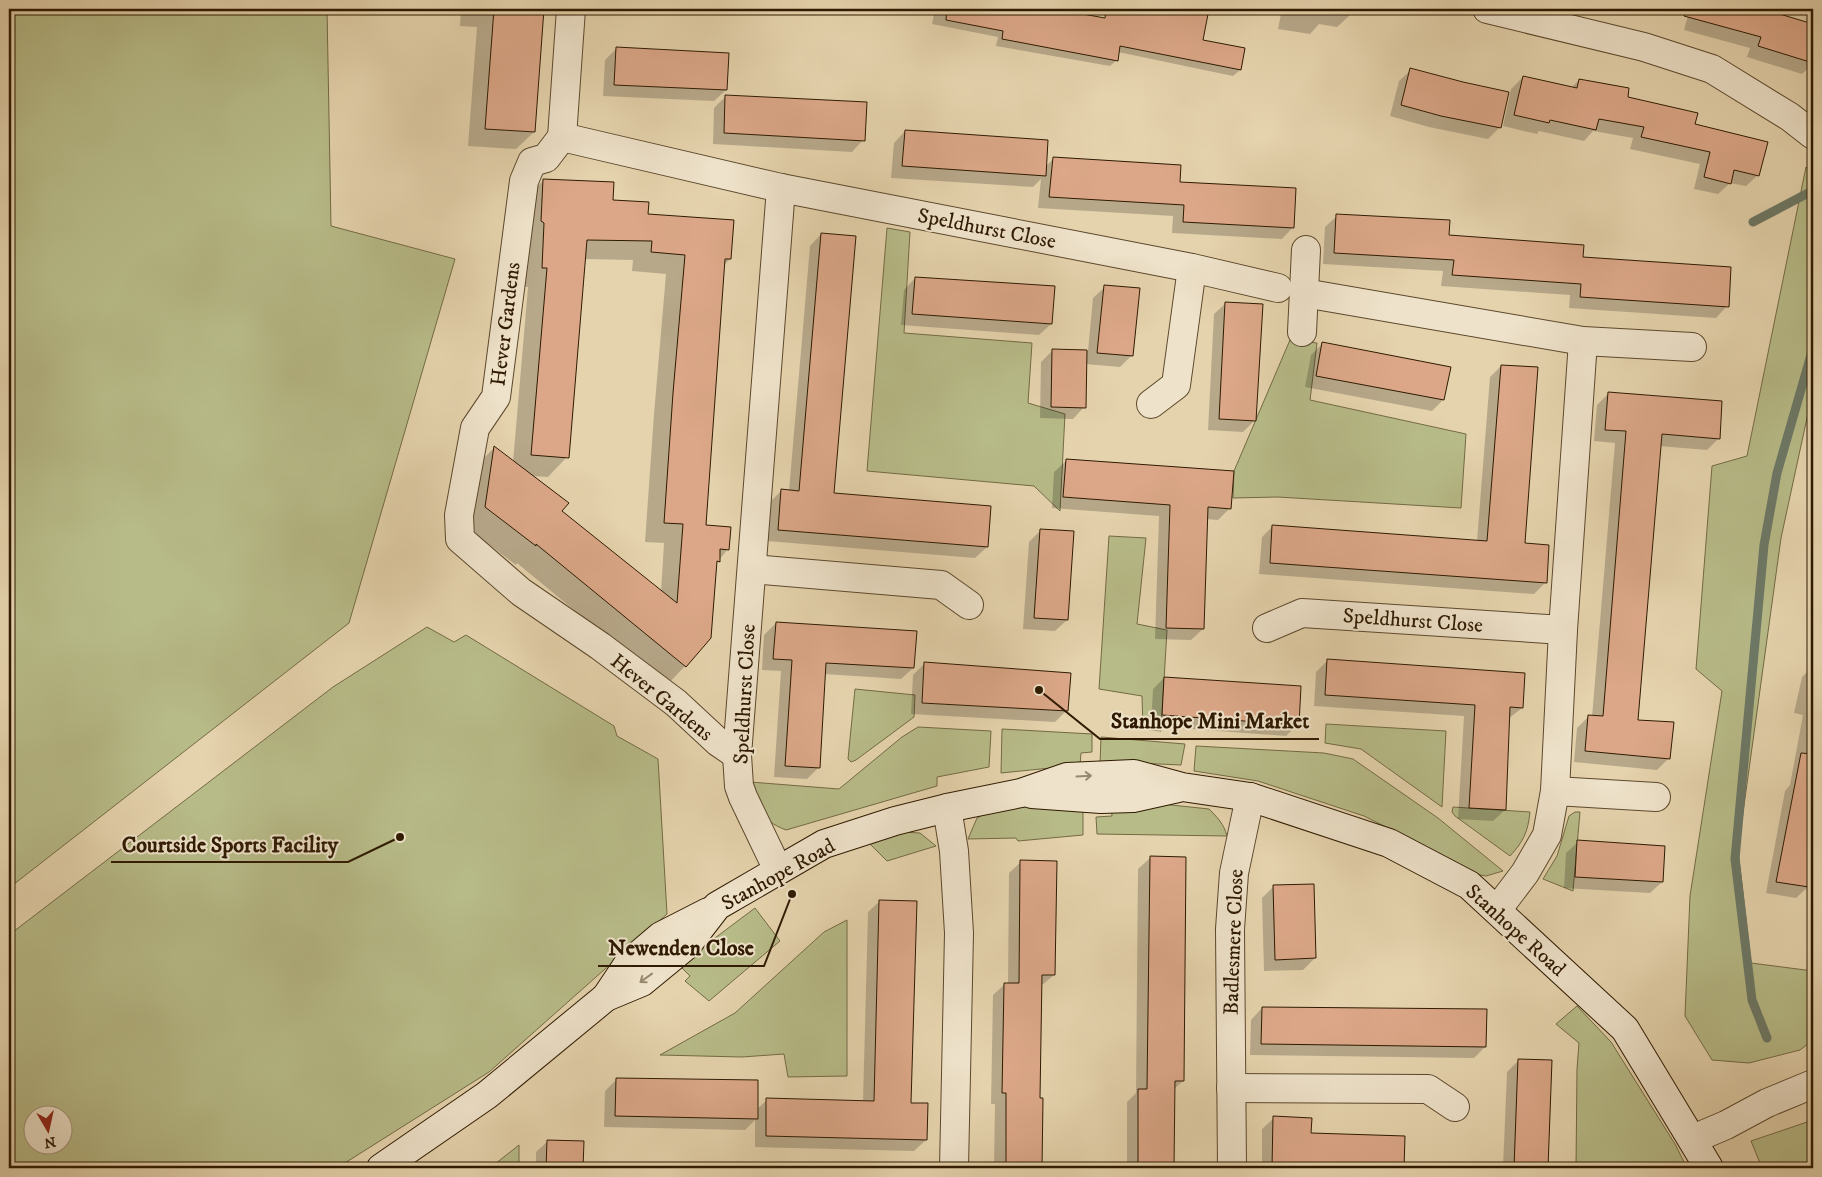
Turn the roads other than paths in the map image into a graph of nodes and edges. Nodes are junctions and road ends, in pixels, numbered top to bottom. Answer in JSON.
{"nodes":[{"id":1,"x":571,"y":9,"type":"edge"},
{"id":2,"x":1487,"y":9,"type":"edge"},
{"id":3,"x":1813,"y":136,"type":"edge"},
{"id":4,"x":562,"y":137,"type":"junction"},
{"id":5,"x":782,"y":188,"type":"junction"},
{"id":6,"x":1306,"y":250,"type":"dead end"},
{"id":7,"x":1192,"y":268,"type":"junction"},
{"id":8,"x":1291,"y":290,"type":"junction"},
{"id":9,"x":1302,"y":332,"type":"dead end"},
{"id":10,"x":1583,"y":341,"type":"junction"},
{"id":11,"x":1692,"y":347,"type":"dead end"},
{"id":12,"x":1151,"y":404,"type":"dead end"},
{"id":13,"x":752,"y":569,"type":"junction"},
{"id":14,"x":970,"y":605,"type":"dead end"},
{"id":15,"x":1267,"y":628,"type":"dead end"},
{"id":16,"x":1563,"y":630,"type":"junction"},
{"id":17,"x":737,"y":755,"type":"junction"},
{"id":18,"x":1555,"y":791,"type":"junction"},
{"id":19,"x":1656,"y":797,"type":"dead end"},
{"id":20,"x":1250,"y":798,"type":"junction"},
{"id":21,"x":947,"y":808,"type":"junction"},
{"id":22,"x":778,"y":870,"type":"junction"},
{"id":23,"x":1497,"y":910,"type":"junction"},
{"id":24,"x":1813,"y":1084,"type":"edge"},
{"id":25,"x":1231,"y":1088,"type":"junction"},
{"id":26,"x":1454,"y":1107,"type":"dead end"},
{"id":27,"x":1693,"y":1140,"type":"junction"},
{"id":28,"x":395,"y":1164,"type":"edge"},
{"id":29,"x":954,"y":1168,"type":"edge"},
{"id":30,"x":1232,"y":1168,"type":"edge"},
{"id":31,"x":1709,"y":1168,"type":"edge"}],
"edges":[{"from":1,"to":4,"type":"street"},
{"from":2,"to":3,"type":"street"},
{"from":4,"to":5,"type":"street","name":"Speldhurst Close"},
{"from":4,"to":17,"type":"street","name":"Hever Gardens"},
{"from":5,"to":7,"type":"street","name":"Speldhurst Close"},
{"from":5,"to":13,"type":"street","name":"Speldhurst Close"},
{"from":6,"to":8,"type":"street"},
{"from":7,"to":8,"type":"street","name":"Speldhurst Close"},
{"from":7,"to":12,"type":"street"},
{"from":8,"to":9,"type":"street"},
{"from":8,"to":10,"type":"street","name":"Speldhurst Close"},
{"from":10,"to":11,"type":"street","name":"Speldhurst Close"},
{"from":10,"to":16,"type":"street"},
{"from":13,"to":14,"type":"street"},
{"from":13,"to":17,"type":"street","name":"Speldhurst Close"},
{"from":15,"to":16,"type":"street","name":"Speldhurst Close"},
{"from":16,"to":18,"type":"street"},
{"from":17,"to":22,"type":"street","name":"Speldhurst Close"},
{"from":18,"to":19,"type":"street"},
{"from":18,"to":23,"type":"street"},
{"from":20,"to":21,"type":"street","name":"Stanhope Road"},
{"from":20,"to":23,"type":"street","name":"Stanhope Road"},
{"from":20,"to":25,"type":"street","name":"Badlesmere Close"},
{"from":21,"to":22,"type":"street","name":"Stanhope Road"},
{"from":21,"to":29,"type":"street"},
{"from":22,"to":28,"type":"street","name":"Stanhope Road"},
{"from":23,"to":27,"type":"street","name":"Stanhope Road"},
{"from":24,"to":27,"type":"street"},
{"from":25,"to":26,"type":"street"},
{"from":25,"to":30,"type":"street","name":"Badlesmere Close"},
{"from":27,"to":31,"type":"street","name":"Stanhope Road"}]}
